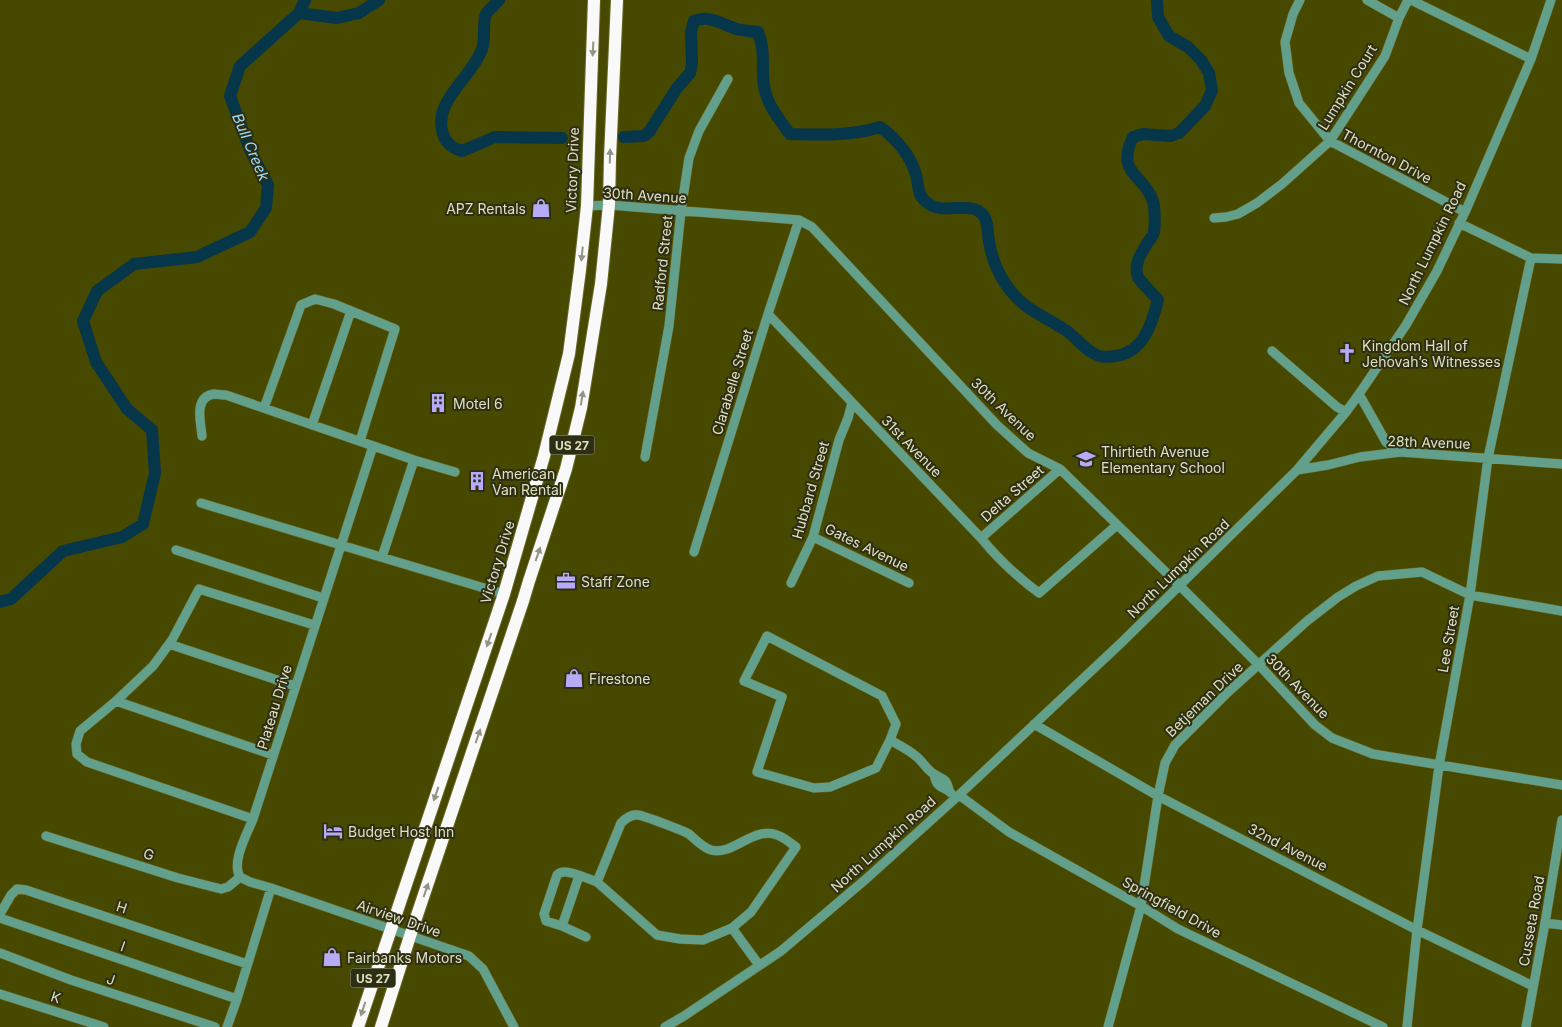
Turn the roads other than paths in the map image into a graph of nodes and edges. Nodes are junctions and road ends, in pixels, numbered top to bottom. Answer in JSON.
{"nodes":[{"id":1,"x":594,"y":0,"type":"edge"},
{"id":2,"x":616,"y":0,"type":"edge"},
{"id":3,"x":1300,"y":0,"type":"edge"},
{"id":4,"x":1367,"y":0,"type":"edge"},
{"id":5,"x":1410,"y":0,"type":"edge"},
{"id":6,"x":1551,"y":0,"type":"edge"},
{"id":7,"x":1399,"y":18,"type":"junction"},
{"id":8,"x":1531,"y":59,"type":"junction"},
{"id":9,"x":728,"y":79,"type":"dead end"},
{"id":10,"x":1330,"y":141,"type":"junction"},
{"id":11,"x":609,"y":205,"type":"junction"},
{"id":12,"x":587,"y":206,"type":"junction"},
{"id":13,"x":681,"y":211,"type":"junction"},
{"id":14,"x":1464,"y":212,"type":"junction"},
{"id":15,"x":1214,"y":218,"type":"dead end"},
{"id":16,"x":799,"y":220,"type":"junction"},
{"id":17,"x":1459,"y":223,"type":"junction"},
{"id":18,"x":1531,"y":258,"type":"junction"},
{"id":19,"x":1562,"y":259,"type":"edge"},
{"id":20,"x":351,"y":311,"type":"junction"},
{"id":21,"x":768,"y":314,"type":"junction"},
{"id":22,"x":1272,"y":352,"type":"dead end"},
{"id":23,"x":1359,"y":394,"type":"junction"},
{"id":24,"x":852,"y":403,"type":"junction"},
{"id":25,"x":264,"y":408,"type":"junction"},
{"id":26,"x":1346,"y":412,"type":"junction"},
{"id":27,"x":312,"y":425,"type":"junction"},
{"id":28,"x":202,"y":436,"type":"dead end"},
{"id":29,"x":360,"y":441,"type":"junction"},
{"id":30,"x":373,"y":446,"type":"junction"},
{"id":31,"x":1400,"y":452,"type":"junction"},
{"id":32,"x":645,"y":457,"type":"dead end"},
{"id":33,"x":1488,"y":458,"type":"junction"},
{"id":34,"x":414,"y":460,"type":"junction"},
{"id":35,"x":1562,"y":464,"type":"edge"},
{"id":36,"x":1060,"y":469,"type":"junction"},
{"id":37,"x":1297,"y":470,"type":"junction"},
{"id":38,"x":455,"y":472,"type":"dead end"},
{"id":39,"x":201,"y":503,"type":"dead end"},
{"id":40,"x":1117,"y":525,"type":"junction"},
{"id":41,"x":813,"y":537,"type":"junction"},
{"id":42,"x":981,"y":538,"type":"junction"},
{"id":43,"x":341,"y":544,"type":"junction"},
{"id":44,"x":176,"y":550,"type":"dead end"},
{"id":45,"x":694,"y":552,"type":"dead end"},
{"id":46,"x":382,"y":557,"type":"junction"},
{"id":47,"x":791,"y":583,"type":"dead end"},
{"id":48,"x":909,"y":583,"type":"dead end"},
{"id":49,"x":1180,"y":586,"type":"junction"},
{"id":50,"x":504,"y":594,"type":"junction"},
{"id":51,"x":1470,"y":595,"type":"junction"},
{"id":52,"x":323,"y":598,"type":"junction"},
{"id":53,"x":524,"y":601,"type":"junction"},
{"id":54,"x":1562,"y":611,"type":"edge"},
{"id":55,"x":314,"y":625,"type":"junction"},
{"id":56,"x":169,"y":644,"type":"junction"},
{"id":57,"x":1259,"y":665,"type":"junction"},
{"id":58,"x":295,"y":686,"type":"junction"},
{"id":59,"x":116,"y":700,"type":"junction"},
{"id":60,"x":1034,"y":724,"type":"junction"},
{"id":61,"x":890,"y":740,"type":"junction"},
{"id":62,"x":273,"y":755,"type":"junction"},
{"id":63,"x":1439,"y":766,"type":"junction"},
{"id":64,"x":1562,"y":784,"type":"edge"},
{"id":65,"x":957,"y":796,"type":"junction"},
{"id":66,"x":1158,"y":796,"type":"junction"},
{"id":67,"x":253,"y":819,"type":"junction"},
{"id":68,"x":1562,"y":820,"type":"edge"},
{"id":69,"x":46,"y":836,"type":"dead end"},
{"id":70,"x":240,"y":876,"type":"junction"},
{"id":71,"x":579,"y":876,"type":"junction"},
{"id":72,"x":596,"y":882,"type":"junction"},
{"id":73,"x":271,"y":888,"type":"junction"},
{"id":74,"x":1141,"y":906,"type":"junction"},
{"id":75,"x":0,"y":914,"type":"edge"},
{"id":76,"x":0,"y":918,"type":"edge"},
{"id":77,"x":1545,"y":923,"type":"junction"},
{"id":78,"x":1562,"y":925,"type":"edge"},
{"id":79,"x":562,"y":926,"type":"junction"},
{"id":80,"x":732,"y":928,"type":"junction"},
{"id":81,"x":390,"y":930,"type":"junction"},
{"id":82,"x":1418,"y":930,"type":"junction"},
{"id":83,"x":410,"y":936,"type":"junction"},
{"id":84,"x":586,"y":936,"type":"dead end"},
{"id":85,"x":0,"y":953,"type":"edge"},
{"id":86,"x":247,"y":964,"type":"junction"},
{"id":87,"x":760,"y":965,"type":"junction"},
{"id":88,"x":1533,"y":986,"type":"junction"},
{"id":89,"x":0,"y":994,"type":"edge"},
{"id":90,"x":237,"y":999,"type":"junction"},
{"id":91,"x":104,"y":1027,"type":"edge"},
{"id":92,"x":216,"y":1027,"type":"edge"},
{"id":93,"x":226,"y":1027,"type":"edge"},
{"id":94,"x":358,"y":1027,"type":"edge"},
{"id":95,"x":381,"y":1027,"type":"edge"},
{"id":96,"x":514,"y":1027,"type":"edge"},
{"id":97,"x":665,"y":1027,"type":"edge"},
{"id":98,"x":1108,"y":1027,"type":"edge"},
{"id":99,"x":1383,"y":1027,"type":"edge"},
{"id":100,"x":1407,"y":1027,"type":"edge"},
{"id":101,"x":1526,"y":1027,"type":"edge"}],
"edges":[{"from":1,"to":12,"type":"highway","name":"Victory Drive","number":"US 27","one_way":true},
{"from":11,"to":2,"type":"highway","number":"US 27","one_way":true},
{"from":3,"to":10,"type":"street","name":"Thornton Drive"},
{"from":4,"to":7,"type":"street"},
{"from":5,"to":7,"type":"street","name":"Lumpkin Court"},
{"from":5,"to":8,"type":"street"},
{"from":6,"to":8,"type":"street","name":"North Lumpkin Road"},
{"from":7,"to":10,"type":"street","name":"Lumpkin Court"},
{"from":8,"to":14,"type":"street","name":"North Lumpkin Road"},
{"from":9,"to":13,"type":"street","name":"Radford Street"},
{"from":10,"to":14,"type":"street","name":"Thornton Drive"},
{"from":10,"to":15,"type":"street","name":"Lumpkin Court"},
{"from":11,"to":12,"type":"street","name":"30th Avenue"},
{"from":11,"to":13,"type":"street","name":"30th Avenue"},
{"from":53,"to":11,"type":"highway","number":"US 27","one_way":true},
{"from":12,"to":50,"type":"highway","name":"Victory Drive","number":"US 27","one_way":true},
{"from":13,"to":16,"type":"street","name":"30th Avenue"},
{"from":13,"to":32,"type":"street","name":"Radford Street"},
{"from":14,"to":17,"type":"street","name":"North Lumpkin Road"},
{"from":16,"to":21,"type":"street","name":"Clarabelle Street"},
{"from":16,"to":36,"type":"street","name":"30th Avenue"},
{"from":17,"to":18,"type":"street"},
{"from":17,"to":23,"type":"street","name":"North Lumpkin Road"},
{"from":18,"to":19,"type":"street"},
{"from":18,"to":33,"type":"street","name":"Lee Street"},
{"from":20,"to":25,"type":"street"},
{"from":20,"to":27,"type":"street"},
{"from":20,"to":29,"type":"street"},
{"from":21,"to":24,"type":"street","name":"31st Avenue"},
{"from":21,"to":45,"type":"street","name":"Clarabelle Street"},
{"from":22,"to":26,"type":"street"},
{"from":23,"to":26,"type":"street","name":"North Lumpkin Road"},
{"from":23,"to":31,"type":"street"},
{"from":24,"to":41,"type":"street","name":"Hubbard Street"},
{"from":24,"to":42,"type":"street","name":"31st Avenue"},
{"from":25,"to":27,"type":"street"},
{"from":25,"to":28,"type":"street"},
{"from":26,"to":37,"type":"street","name":"North Lumpkin Road"},
{"from":27,"to":29,"type":"street"},
{"from":29,"to":30,"type":"street"},
{"from":30,"to":34,"type":"street"},
{"from":30,"to":43,"type":"street","name":"Plateau Drive"},
{"from":31,"to":33,"type":"street","name":"28th Avenue"},
{"from":31,"to":37,"type":"street","name":"28th Avenue"},
{"from":33,"to":35,"type":"street","name":"28th Avenue"},
{"from":33,"to":51,"type":"street","name":"Lee Street"},
{"from":34,"to":38,"type":"street"},
{"from":34,"to":46,"type":"street"},
{"from":36,"to":40,"type":"street","name":"30th Avenue"},
{"from":36,"to":42,"type":"street","name":"Delta Street"},
{"from":37,"to":49,"type":"street","name":"North Lumpkin Road"},
{"from":39,"to":43,"type":"street"},
{"from":40,"to":42,"type":"street","name":"31st Avenue"},
{"from":40,"to":49,"type":"street","name":"30th Avenue"},
{"from":41,"to":47,"type":"street","name":"Hubbard Street"},
{"from":41,"to":48,"type":"street","name":"Gates Avenue"},
{"from":43,"to":46,"type":"street"},
{"from":43,"to":52,"type":"street","name":"Plateau Drive"},
{"from":44,"to":52,"type":"street"},
{"from":46,"to":50,"type":"street"},
{"from":49,"to":57,"type":"street","name":"30th Avenue"},
{"from":49,"to":60,"type":"street","name":"North Lumpkin Road"},
{"from":50,"to":53,"type":"highway"},
{"from":50,"to":81,"type":"highway","name":"Victory Drive","number":"US 27","one_way":true},
{"from":51,"to":54,"type":"street","name":"Betjeman Drive"},
{"from":51,"to":57,"type":"street","name":"Betjeman Drive"},
{"from":51,"to":63,"type":"street","name":"Lee Street"},
{"from":52,"to":55,"type":"street","name":"Plateau Drive"},
{"from":83,"to":53,"type":"highway","number":"US 27","one_way":true},
{"from":55,"to":56,"type":"street"},
{"from":55,"to":58,"type":"street","name":"Plateau Drive"},
{"from":56,"to":58,"type":"street"},
{"from":56,"to":59,"type":"street"},
{"from":57,"to":63,"type":"street","name":"30th Avenue"},
{"from":57,"to":66,"type":"street","name":"Betjeman Drive"},
{"from":58,"to":62,"type":"street","name":"Plateau Drive"},
{"from":59,"to":62,"type":"street"},
{"from":59,"to":67,"type":"street"},
{"from":60,"to":65,"type":"street","name":"North Lumpkin Road"},
{"from":60,"to":66,"type":"street","name":"32nd Avenue"},
{"from":61,"to":61,"type":"street"},
{"from":61,"to":65,"type":"street","name":"Springfield Drive"},
{"from":62,"to":67,"type":"street","name":"Plateau Drive"},
{"from":63,"to":64,"type":"street","name":"30th Avenue"},
{"from":63,"to":82,"type":"street","name":"Lee Street"},
{"from":65,"to":74,"type":"street","name":"Springfield Drive"},
{"from":65,"to":87,"type":"street","name":"North Lumpkin Road"},
{"from":66,"to":74,"type":"street","name":"Betjeman Drive"},
{"from":66,"to":82,"type":"street","name":"32nd Avenue"},
{"from":67,"to":70,"type":"street","name":"Plateau Drive"},
{"from":68,"to":77,"type":"street","name":"Cusseta Road"},
{"from":69,"to":70,"type":"street","name":"G"},
{"from":70,"to":73,"type":"street","name":"Airview Drive"},
{"from":71,"to":72,"type":"street"},
{"from":71,"to":79,"type":"street"},
{"from":71,"to":79,"type":"street"},
{"from":72,"to":80,"type":"street"},
{"from":72,"to":80,"type":"street"},
{"from":73,"to":81,"type":"street","name":"Airview Drive"},
{"from":73,"to":86,"type":"street"},
{"from":74,"to":98,"type":"street","name":"Betjeman Drive"},
{"from":74,"to":99,"type":"street","name":"Springfield Drive"},
{"from":75,"to":86,"type":"street","name":"H"},
{"from":76,"to":90,"type":"street","name":"I"},
{"from":77,"to":78,"type":"street"},
{"from":77,"to":88,"type":"street","name":"Cusseta Road"},
{"from":79,"to":84,"type":"street"},
{"from":80,"to":87,"type":"street"},
{"from":81,"to":83,"type":"street","name":"Airview Drive"},
{"from":81,"to":94,"type":"highway","name":"Victory Drive","number":"US 27","one_way":true},
{"from":82,"to":88,"type":"street","name":"32nd Avenue"},
{"from":82,"to":100,"type":"street","name":"Lee Street"},
{"from":83,"to":95,"type":"highway","number":"US 27"},
{"from":83,"to":96,"type":"street","name":"Airview Drive"},
{"from":85,"to":92,"type":"street","name":"J"},
{"from":86,"to":90,"type":"street"},
{"from":87,"to":97,"type":"street","name":"North Lumpkin Road"},
{"from":88,"to":101,"type":"street","name":"Cusseta Road"},
{"from":89,"to":91,"type":"street","name":"K"},
{"from":90,"to":93,"type":"street"}]}
